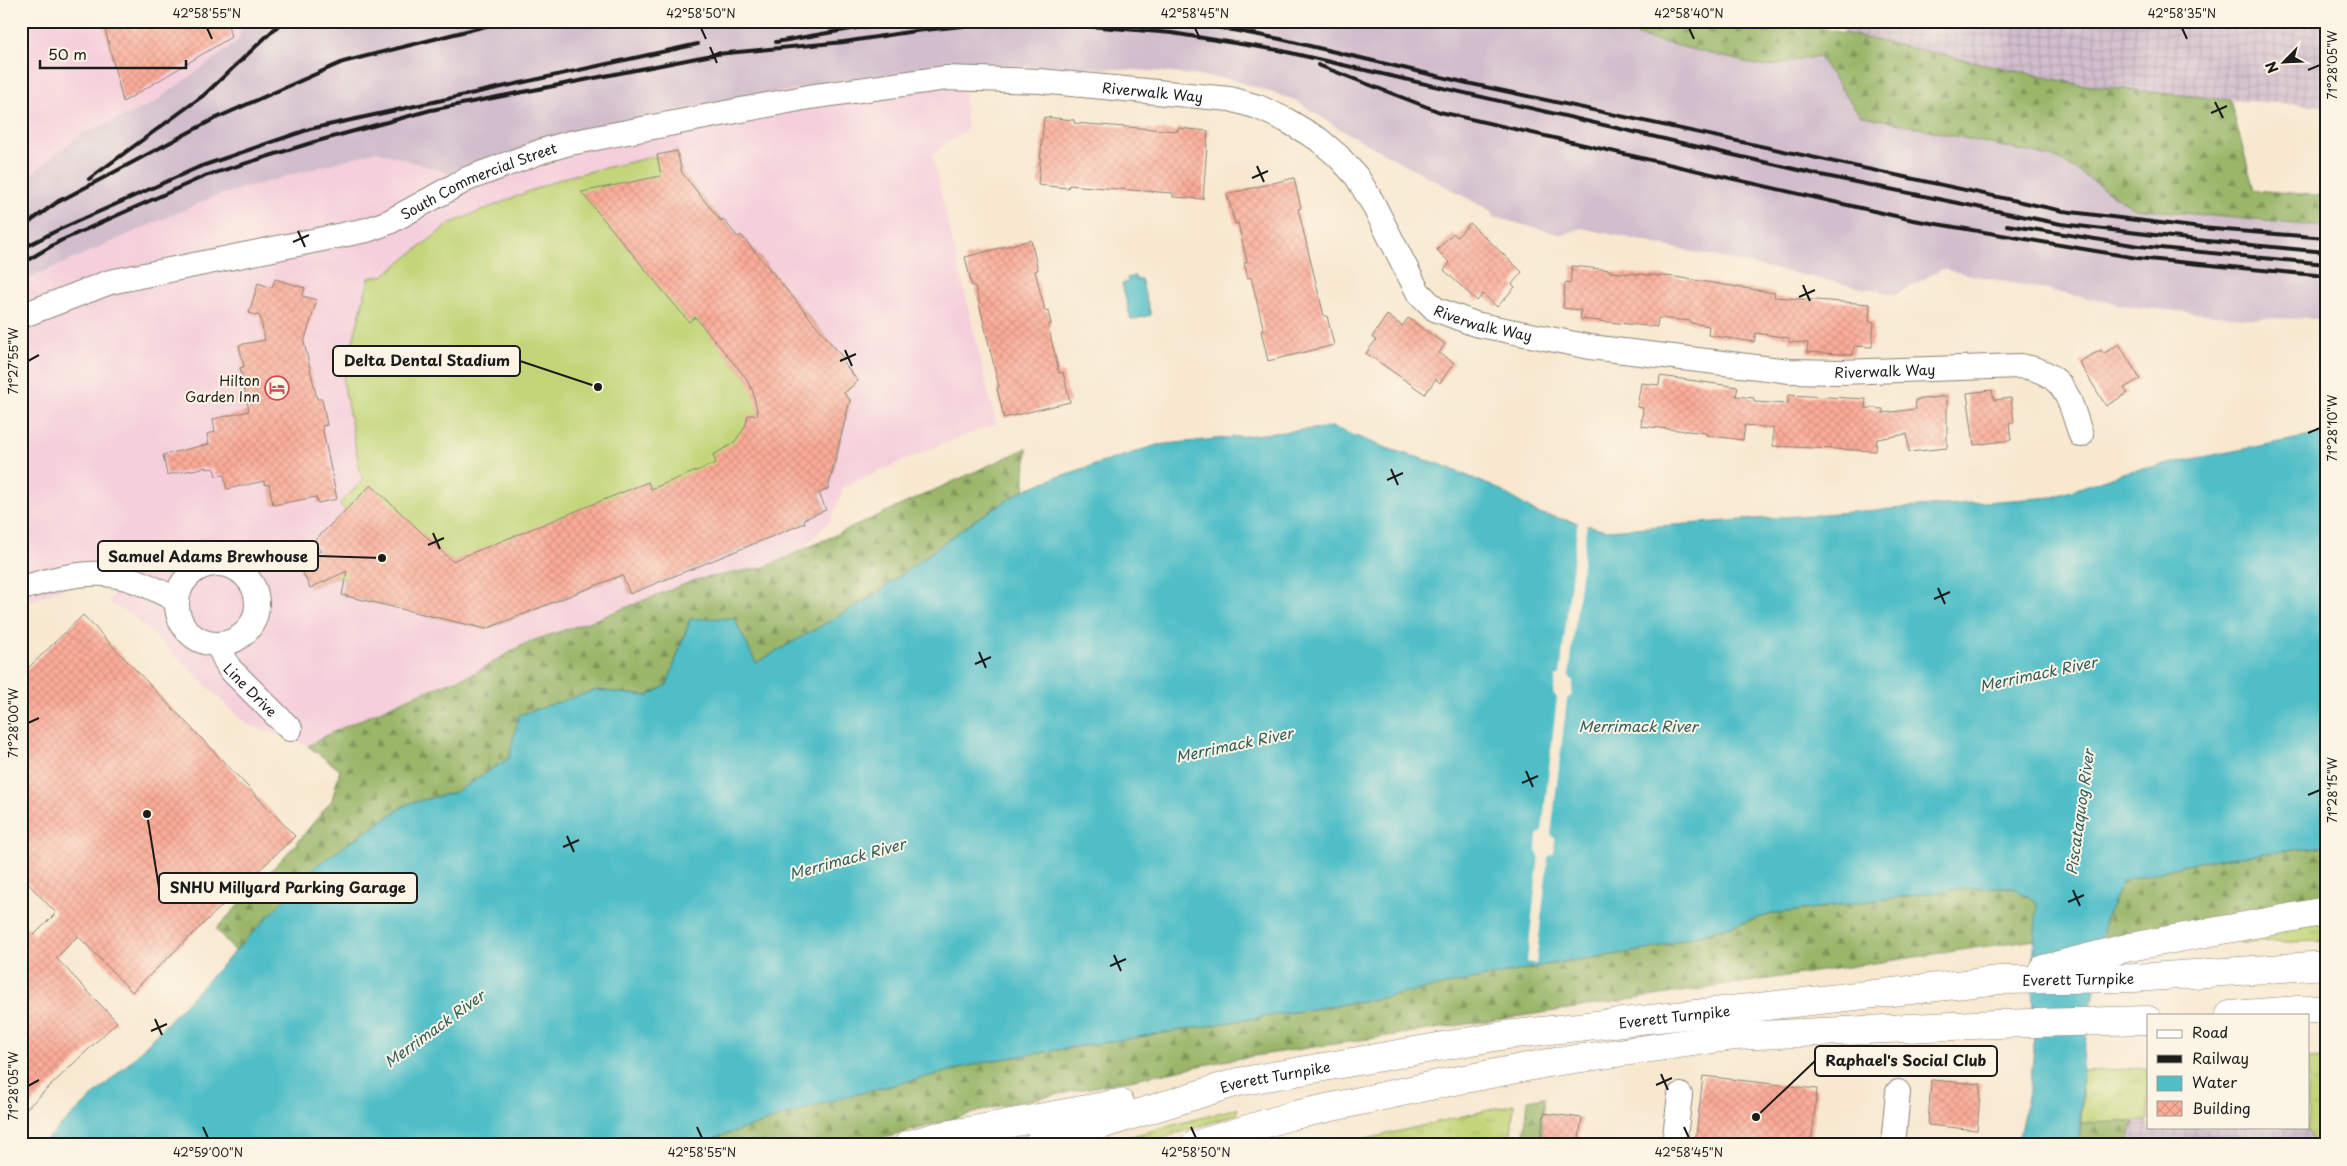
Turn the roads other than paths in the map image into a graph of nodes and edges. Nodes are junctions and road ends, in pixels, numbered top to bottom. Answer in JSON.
{"nodes":[{"id":1,"x":946,"y":78,"type":"joint"},
{"id":2,"x":21,"y":316,"type":"edge"},
{"id":3,"x":2081,"y":435,"type":"dead end"},
{"id":4,"x":21,"y":588,"type":"edge"},
{"id":5,"x":176,"y":600,"type":"junction"},
{"id":6,"x":218,"y":645,"type":"junction"},
{"id":7,"x":290,"y":729,"type":"dead end"},
{"id":8,"x":2326,"y":912,"type":"edge"},
{"id":9,"x":2326,"y":965,"type":"edge"},
{"id":10,"x":2000,"y":980,"type":"junction"},
{"id":11,"x":2326,"y":1008,"type":"edge"},
{"id":12,"x":2244,"y":1014,"type":"edge"},
{"id":13,"x":2145,"y":1021,"type":"edge"},
{"id":14,"x":1238,"y":1082,"type":"junction"},
{"id":15,"x":1898,"y":1092,"type":"dead end"},
{"id":16,"x":1680,"y":1095,"type":"dead end"},
{"id":17,"x":1290,"y":1116,"type":"junction"},
{"id":18,"x":908,"y":1145,"type":"edge"},
{"id":19,"x":1037,"y":1145,"type":"edge"},
{"id":20,"x":1195,"y":1145,"type":"edge"},
{"id":21,"x":1218,"y":1145,"type":"edge"},
{"id":22,"x":1674,"y":1145,"type":"edge"},
{"id":23,"x":1893,"y":1145,"type":"edge"}],
"edges":[{"from":1,"to":2,"type":"street","name":"South Commercial Street"},
{"from":1,"to":3,"type":"street","name":"Riverwalk Way"},
{"from":4,"to":5,"type":"street"},
{"from":5,"to":6,"type":"street","name":"Line Drive"},
{"from":5,"to":6,"type":"street","name":"Line Drive"},
{"from":6,"to":7,"type":"street","name":"Line Drive"},
{"from":8,"to":10,"type":"highway"},
{"from":9,"to":10,"type":"highway","name":"Everett Turnpike"},
{"from":10,"to":14,"type":"highway","name":"Everett Turnpike"},
{"from":11,"to":12,"type":"highway"},
{"from":13,"to":17,"type":"highway","name":"Everett Turnpike"},
{"from":14,"to":18,"type":"highway"},
{"from":14,"to":19,"type":"highway","name":"Everett Turnpike"},
{"from":15,"to":23,"type":"street"},
{"from":16,"to":22,"type":"street"},
{"from":17,"to":20,"type":"highway","name":"Everett Turnpike"},
{"from":17,"to":21,"type":"highway"}]}
